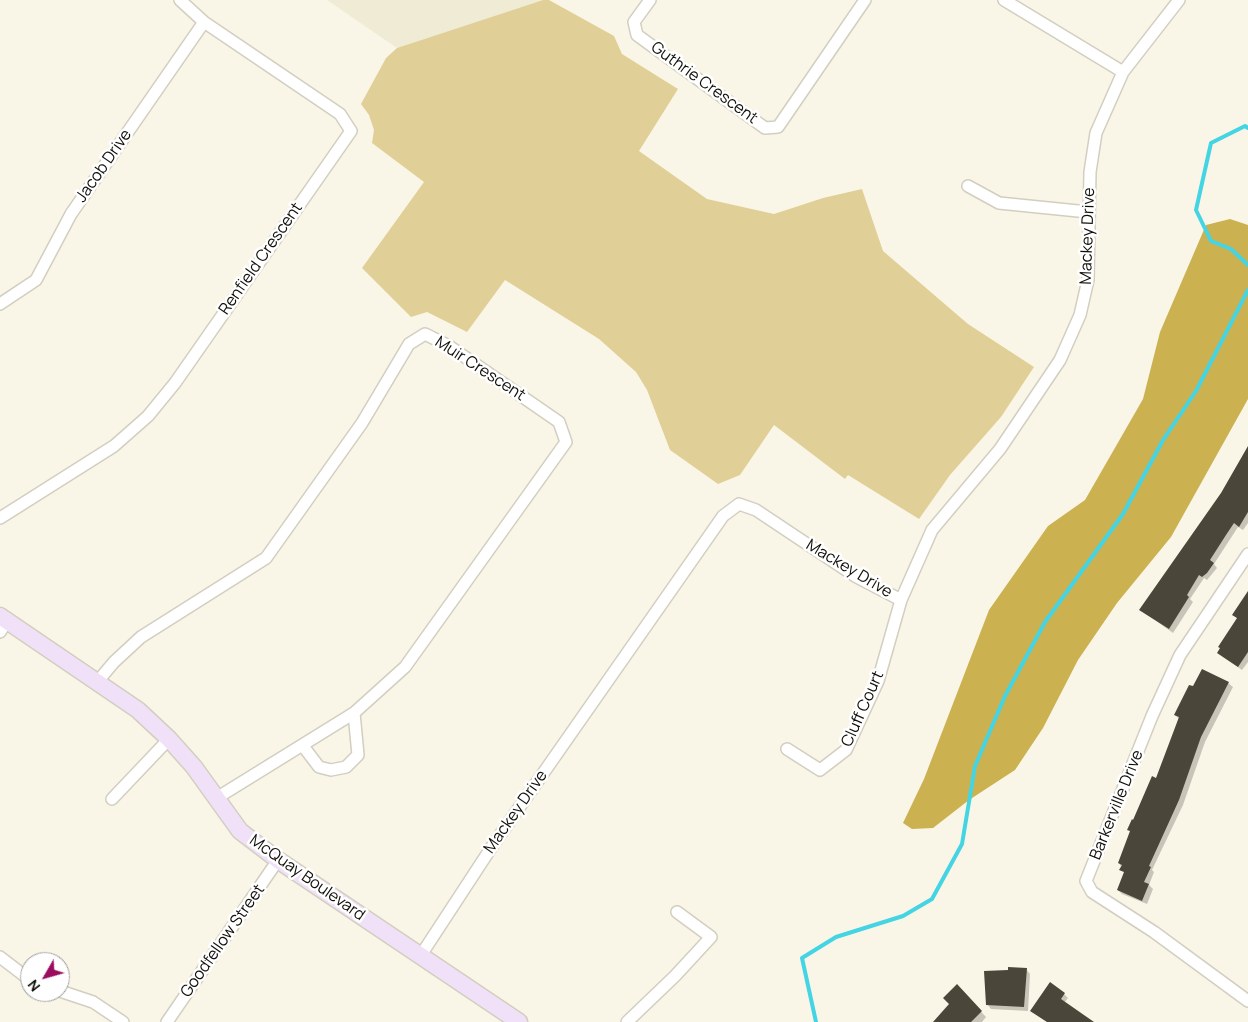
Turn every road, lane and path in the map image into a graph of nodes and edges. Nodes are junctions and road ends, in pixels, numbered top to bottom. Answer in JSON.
{"nodes":[{"id":1,"x":180,"y":0,"type":"edge"},
{"id":2,"x":650,"y":0,"type":"edge"},
{"id":3,"x":865,"y":0,"type":"edge"},
{"id":4,"x":1004,"y":0,"type":"edge"},
{"id":5,"x":1179,"y":0,"type":"edge"},
{"id":6,"x":204,"y":22,"type":"junction"},
{"id":7,"x":1123,"y":72,"type":"junction"},
{"id":8,"x":968,"y":186,"type":"dead end"},
{"id":9,"x":1088,"y":212,"type":"junction"},
{"id":10,"x":0,"y":304,"type":"edge"},
{"id":11,"x":0,"y":518,"type":"edge"},
{"id":12,"x":1248,"y":554,"type":"edge"},
{"id":13,"x":901,"y":600,"type":"junction"},
{"id":14,"x":2,"y":623,"type":"edge"},
{"id":15,"x":98,"y":681,"type":"junction"},
{"id":16,"x":354,"y":714,"type":"junction"},
{"id":17,"x":169,"y":739,"type":"junction"},
{"id":18,"x":303,"y":746,"type":"junction"},
{"id":19,"x":787,"y":749,"type":"dead end"},
{"id":20,"x":112,"y":799,"type":"dead end"},
{"id":21,"x":215,"y":799,"type":"junction"},
{"id":22,"x":278,"y":860,"type":"junction"},
{"id":23,"x":677,"y":912,"type":"dead end"},
{"id":24,"x":421,"y":956,"type":"junction"},
{"id":25,"x":0,"y":957,"type":"edge"},
{"id":26,"x":20,"y":972,"type":"edge"},
{"id":27,"x":70,"y":994,"type":"edge"},
{"id":28,"x":1248,"y":1001,"type":"edge"},
{"id":29,"x":123,"y":1022,"type":"edge"},
{"id":30,"x":167,"y":1022,"type":"edge"},
{"id":31,"x":519,"y":1022,"type":"edge"},
{"id":32,"x":627,"y":1022,"type":"edge"}],
"edges":[{"from":1,"to":6,"type":"street","name":"Renfield Crescent"},
{"from":2,"to":3,"type":"street","name":"Guthrie Crescent"},
{"from":4,"to":7,"type":"street"},
{"from":5,"to":7,"type":"street","name":"Mackey Drive"},
{"from":6,"to":10,"type":"street","name":"Jacob Drive"},
{"from":6,"to":11,"type":"street","name":"Renfield Crescent"},
{"from":7,"to":9,"type":"street","name":"Mackey Drive"},
{"from":8,"to":9,"type":"street"},
{"from":9,"to":13,"type":"street","name":"Mackey Drive"},
{"from":12,"to":28,"type":"street","name":"Barkerville Drive"},
{"from":13,"to":19,"type":"street","name":"Cluff Court"},
{"from":13,"to":24,"type":"street","name":"Mackey Drive"},
{"from":14,"to":15,"type":"street","name":"McQuay Boulevard"},
{"from":15,"to":16,"type":"street","name":"Muir Crescent"},
{"from":15,"to":17,"type":"street","name":"McQuay Boulevard"},
{"from":16,"to":18,"type":"street","name":"Muir Crescent"},
{"from":16,"to":18,"type":"street"},
{"from":17,"to":20,"type":"street"},
{"from":17,"to":21,"type":"street","name":"McQuay Boulevard"},
{"from":18,"to":21,"type":"street","name":"Muir Crescent"},
{"from":21,"to":22,"type":"street","name":"McQuay Boulevard"},
{"from":22,"to":24,"type":"street","name":"McQuay Boulevard"},
{"from":22,"to":30,"type":"street","name":"Goodfellow Street"},
{"from":23,"to":32,"type":"street"},
{"from":24,"to":31,"type":"street","name":"McQuay Boulevard"},
{"from":25,"to":26,"type":"street"},
{"from":27,"to":29,"type":"street"}]}
